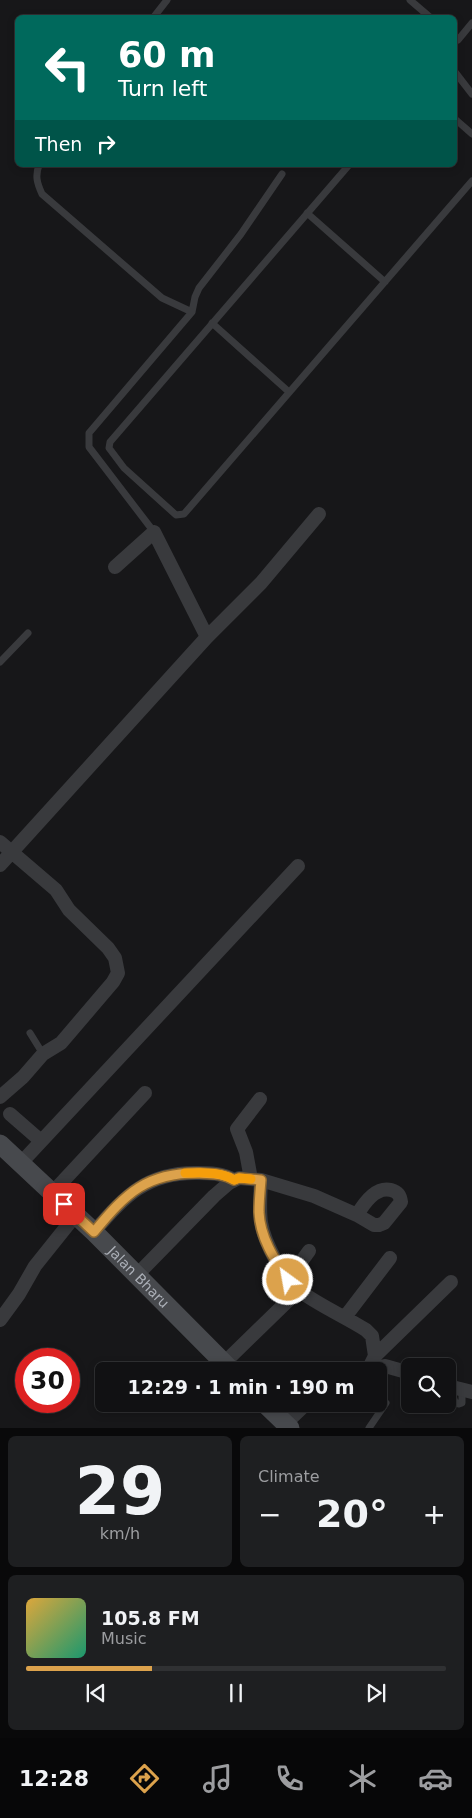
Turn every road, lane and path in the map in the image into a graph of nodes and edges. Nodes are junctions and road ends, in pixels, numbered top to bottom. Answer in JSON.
{"nodes":[{"id":1,"x":167,"y":0,"type":"edge"},
{"id":2,"x":410,"y":0,"type":"edge"},
{"id":3,"x":155,"y":15,"type":"edge"},
{"id":4,"x":428,"y":15,"type":"edge"},
{"id":5,"x":472,"y":23,"type":"edge"},
{"id":6,"x":457,"y":40,"type":"edge"},
{"id":7,"x":457,"y":75,"type":"edge"},
{"id":8,"x":472,"y":94,"type":"edge"},
{"id":9,"x":457,"y":121,"type":"edge"},
{"id":10,"x":472,"y":134,"type":"edge"},
{"id":11,"x":38,"y":167,"type":"edge"},
{"id":12,"x":347,"y":167,"type":"edge"},
{"id":13,"x":282,"y":174,"type":"dead end"},
{"id":14,"x":472,"y":181,"type":"edge"},
{"id":15,"x":307,"y":213,"type":"junction"},
{"id":16,"x":385,"y":282,"type":"junction"},
{"id":17,"x":192,"y":312,"type":"junction"},
{"id":18,"x":212,"y":323,"type":"junction"},
{"id":19,"x":289,"y":392,"type":"junction"},
{"id":20,"x":319,"y":514,"type":"dead end"},
{"id":21,"x":154,"y":532,"type":"junction"},
{"id":22,"x":115,"y":566,"type":"dead end"},
{"id":23,"x":28,"y":633,"type":"dead end"},
{"id":24,"x":207,"y":637,"type":"junction"},
{"id":25,"x":0,"y":662,"type":"edge"},
{"id":26,"x":0,"y":842,"type":"edge"},
{"id":27,"x":13,"y":852,"type":"junction"},
{"id":28,"x":0,"y":865,"type":"edge"},
{"id":29,"x":298,"y":866,"type":"dead end"},
{"id":30,"x":30,"y":1033,"type":"dead end"},
{"id":31,"x":43,"y":1054,"type":"junction"},
{"id":32,"x":144,"y":1093,"type":"dead end"},
{"id":33,"x":0,"y":1097,"type":"edge"},
{"id":34,"x":260,"y":1099,"type":"dead end"},
{"id":35,"x":10,"y":1114,"type":"dead end"},
{"id":36,"x":41,"y":1141,"type":"junction"},
{"id":37,"x":0,"y":1144,"type":"edge"},
{"id":38,"x":20,"y":1164,"type":"junction"},
{"id":39,"x":234,"y":1180,"type":"junction"},
{"id":40,"x":256,"y":1180,"type":"junction"},
{"id":41,"x":52,"y":1193,"type":"junction"},
{"id":42,"x":357,"y":1215,"type":"dead end"},
{"id":43,"x":75,"y":1216,"type":"junction"},
{"id":44,"x":94,"y":1232,"type":"junction"},
{"id":45,"x":309,"y":1252,"type":"dead end"},
{"id":46,"x":390,"y":1258,"type":"dead end"},
{"id":47,"x":137,"y":1275,"type":"junction"},
{"id":48,"x":288,"y":1280,"type":"junction"},
{"id":49,"x":451,"y":1282,"type":"dead end"},
{"id":50,"x":299,"y":1290,"type":"junction"},
{"id":51,"x":345,"y":1317,"type":"junction"},
{"id":52,"x":0,"y":1320,"type":"edge"},
{"id":53,"x":375,"y":1356,"type":"junction"},
{"id":54,"x":223,"y":1362,"type":"edge"},
{"id":55,"x":233,"y":1362,"type":"edge"},
{"id":56,"x":372,"y":1362,"type":"edge"},
{"id":57,"x":387,"y":1366,"type":"edge"},
{"id":58,"x":401,"y":1370,"type":"edge"},
{"id":59,"x":273,"y":1412,"type":"edge"},
{"id":60,"x":299,"y":1412,"type":"edge"},
{"id":61,"x":380,"y":1412,"type":"edge"},
{"id":62,"x":287,"y":1426,"type":"edge"},
{"id":63,"x":369,"y":1428,"type":"edge"}],
"edges":[{"from":1,"to":3,"type":"lane"},
{"from":2,"to":4,"type":"lane"},
{"from":5,"to":6,"type":"lane"},
{"from":7,"to":8,"type":"lane"},
{"from":9,"to":10,"type":"lane"},
{"from":11,"to":17,"type":"lane"},
{"from":12,"to":15,"type":"lane"},
{"from":13,"to":17,"type":"lane"},
{"from":14,"to":16,"type":"lane"},
{"from":15,"to":16,"type":"lane"},
{"from":15,"to":18,"type":"lane"},
{"from":16,"to":19,"type":"lane"},
{"from":17,"to":21,"type":"lane"},
{"from":18,"to":19,"type":"lane"},
{"from":18,"to":19,"type":"lane"},
{"from":20,"to":24,"type":"street"},
{"from":21,"to":22,"type":"street"},
{"from":21,"to":24,"type":"street"},
{"from":23,"to":25,"type":"lane"},
{"from":24,"to":27,"type":"street"},
{"from":26,"to":27,"type":"street"},
{"from":27,"to":28,"type":"street"},
{"from":27,"to":31,"type":"street"},
{"from":29,"to":36,"type":"street"},
{"from":30,"to":31,"type":"lane"},
{"from":31,"to":33,"type":"street"},
{"from":32,"to":41,"type":"street"},
{"from":34,"to":40,"type":"street"},
{"from":35,"to":36,"type":"street"},
{"from":36,"to":38,"type":"street"},
{"from":37,"to":38,"type":"main road","name":"Jalan Bharu"},
{"from":38,"to":41,"type":"main road","name":"Jalan Bharu"},
{"from":39,"to":40,"type":"street"},
{"from":39,"to":44,"type":"street"},
{"from":39,"to":47,"type":"street"},
{"from":40,"to":42,"type":"street"},
{"from":40,"to":48,"type":"street"},
{"from":41,"to":43,"type":"main road","name":"Jalan Bharu"},
{"from":43,"to":44,"type":"main road","name":"Jalan Bharu"},
{"from":43,"to":52,"type":"street"},
{"from":44,"to":47,"type":"main road","name":"Jalan Bharu"},
{"from":45,"to":48,"type":"street"},
{"from":46,"to":51,"type":"street"},
{"from":47,"to":54,"type":"main road","name":"Jalan Bharu"},
{"from":48,"to":50,"type":"street"},
{"from":49,"to":53,"type":"street"},
{"from":50,"to":51,"type":"street"},
{"from":50,"to":55,"type":"street"},
{"from":51,"to":53,"type":"street"},
{"from":53,"to":56,"type":"street"},
{"from":57,"to":58,"type":"street"},
{"from":59,"to":62,"type":"main road"},
{"from":60,"to":62,"type":"street"},
{"from":61,"to":63,"type":"lane"}]}
